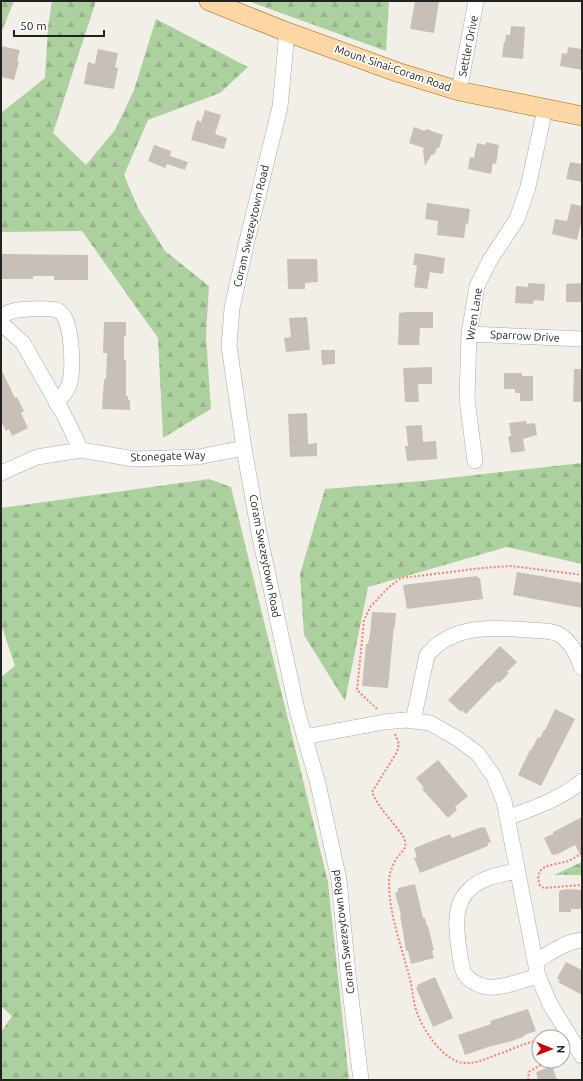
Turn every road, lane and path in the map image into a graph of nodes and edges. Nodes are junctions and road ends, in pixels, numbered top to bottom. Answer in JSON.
{"nodes":[{"id":1,"x":209,"y":1,"type":"edge"},
{"id":2,"x":476,"y":1,"type":"edge"},
{"id":3,"x":287,"y":32,"type":"junction"},
{"id":4,"x":459,"y":91,"type":"junction"},
{"id":5,"x":545,"y":109,"type":"junction"},
{"id":6,"x":582,"y":116,"type":"edge"},
{"id":7,"x":1,"y":316,"type":"edge"},
{"id":8,"x":1,"y":323,"type":"edge"},
{"id":9,"x":469,"y":334,"type":"junction"},
{"id":10,"x":582,"y":339,"type":"edge"},
{"id":11,"x":56,"y":403,"type":"junction"},
{"id":12,"x":244,"y":448,"type":"junction"},
{"id":13,"x":81,"y":450,"type":"junction"},
{"id":14,"x":475,"y":461,"type":"dead end"},
{"id":15,"x":1,"y":473,"type":"edge"},
{"id":16,"x":582,"y":575,"type":"edge"},
{"id":17,"x":582,"y":668,"type":"edge"},
{"id":18,"x":380,"y":711,"type":"dead end"},
{"id":19,"x":413,"y":721,"type":"junction"},
{"id":20,"x":392,"y":730,"type":"dead end"},
{"id":21,"x":304,"y":737,"type":"junction"},
{"id":22,"x":582,"y":781,"type":"edge"},
{"id":23,"x":507,"y":818,"type":"junction"},
{"id":24,"x":582,"y":853,"type":"edge"},
{"id":25,"x":518,"y":870,"type":"junction"},
{"id":26,"x":582,"y":885,"type":"edge"},
{"id":27,"x":582,"y":940,"type":"edge"},
{"id":28,"x":536,"y":969,"type":"junction"},
{"id":29,"x":531,"y":1042,"type":"edge"},
{"id":30,"x":582,"y":1056,"type":"edge"},
{"id":31,"x":534,"y":1069,"type":"edge"},
{"id":32,"x":361,"y":1080,"type":"edge"},
{"id":33,"x":528,"y":1080,"type":"edge"}],
"edges":[{"from":1,"to":3,"type":"main road","name":"Mount Sinai-Coram Road"},
{"from":2,"to":4,"type":"street","name":"Settler Drive"},
{"from":3,"to":4,"type":"main road","name":"Mount Sinai-Coram Road"},
{"from":3,"to":12,"type":"street","name":"Coram Swezeytown Road"},
{"from":4,"to":5,"type":"main road","name":"Mount Sinai-Coram Road"},
{"from":5,"to":6,"type":"main road","name":"Mount Sinai-Coram Road"},
{"from":5,"to":9,"type":"street","name":"Wren Lane"},
{"from":7,"to":11,"type":"street"},
{"from":8,"to":11,"type":"street"},
{"from":9,"to":10,"type":"street","name":"Sparrow Drive"},
{"from":9,"to":14,"type":"street","name":"Wren Lane"},
{"from":11,"to":13,"type":"street"},
{"from":12,"to":13,"type":"street","name":"Stonegate Way"},
{"from":12,"to":21,"type":"street","name":"Coram Swezeytown Road"},
{"from":13,"to":15,"type":"street","name":"Stonegate Way"},
{"from":16,"to":18,"type":"path"},
{"from":17,"to":19,"type":"street"},
{"from":19,"to":21,"type":"street"},
{"from":19,"to":23,"type":"street"},
{"from":20,"to":29,"type":"path"},
{"from":21,"to":32,"type":"street","name":"Coram Swezeytown Road"},
{"from":22,"to":23,"type":"street"},
{"from":23,"to":25,"type":"street"},
{"from":24,"to":26,"type":"path"},
{"from":25,"to":28,"type":"street"},
{"from":25,"to":28,"type":"street"},
{"from":27,"to":28,"type":"street"},
{"from":28,"to":30,"type":"street"},
{"from":31,"to":33,"type":"path"}]}
